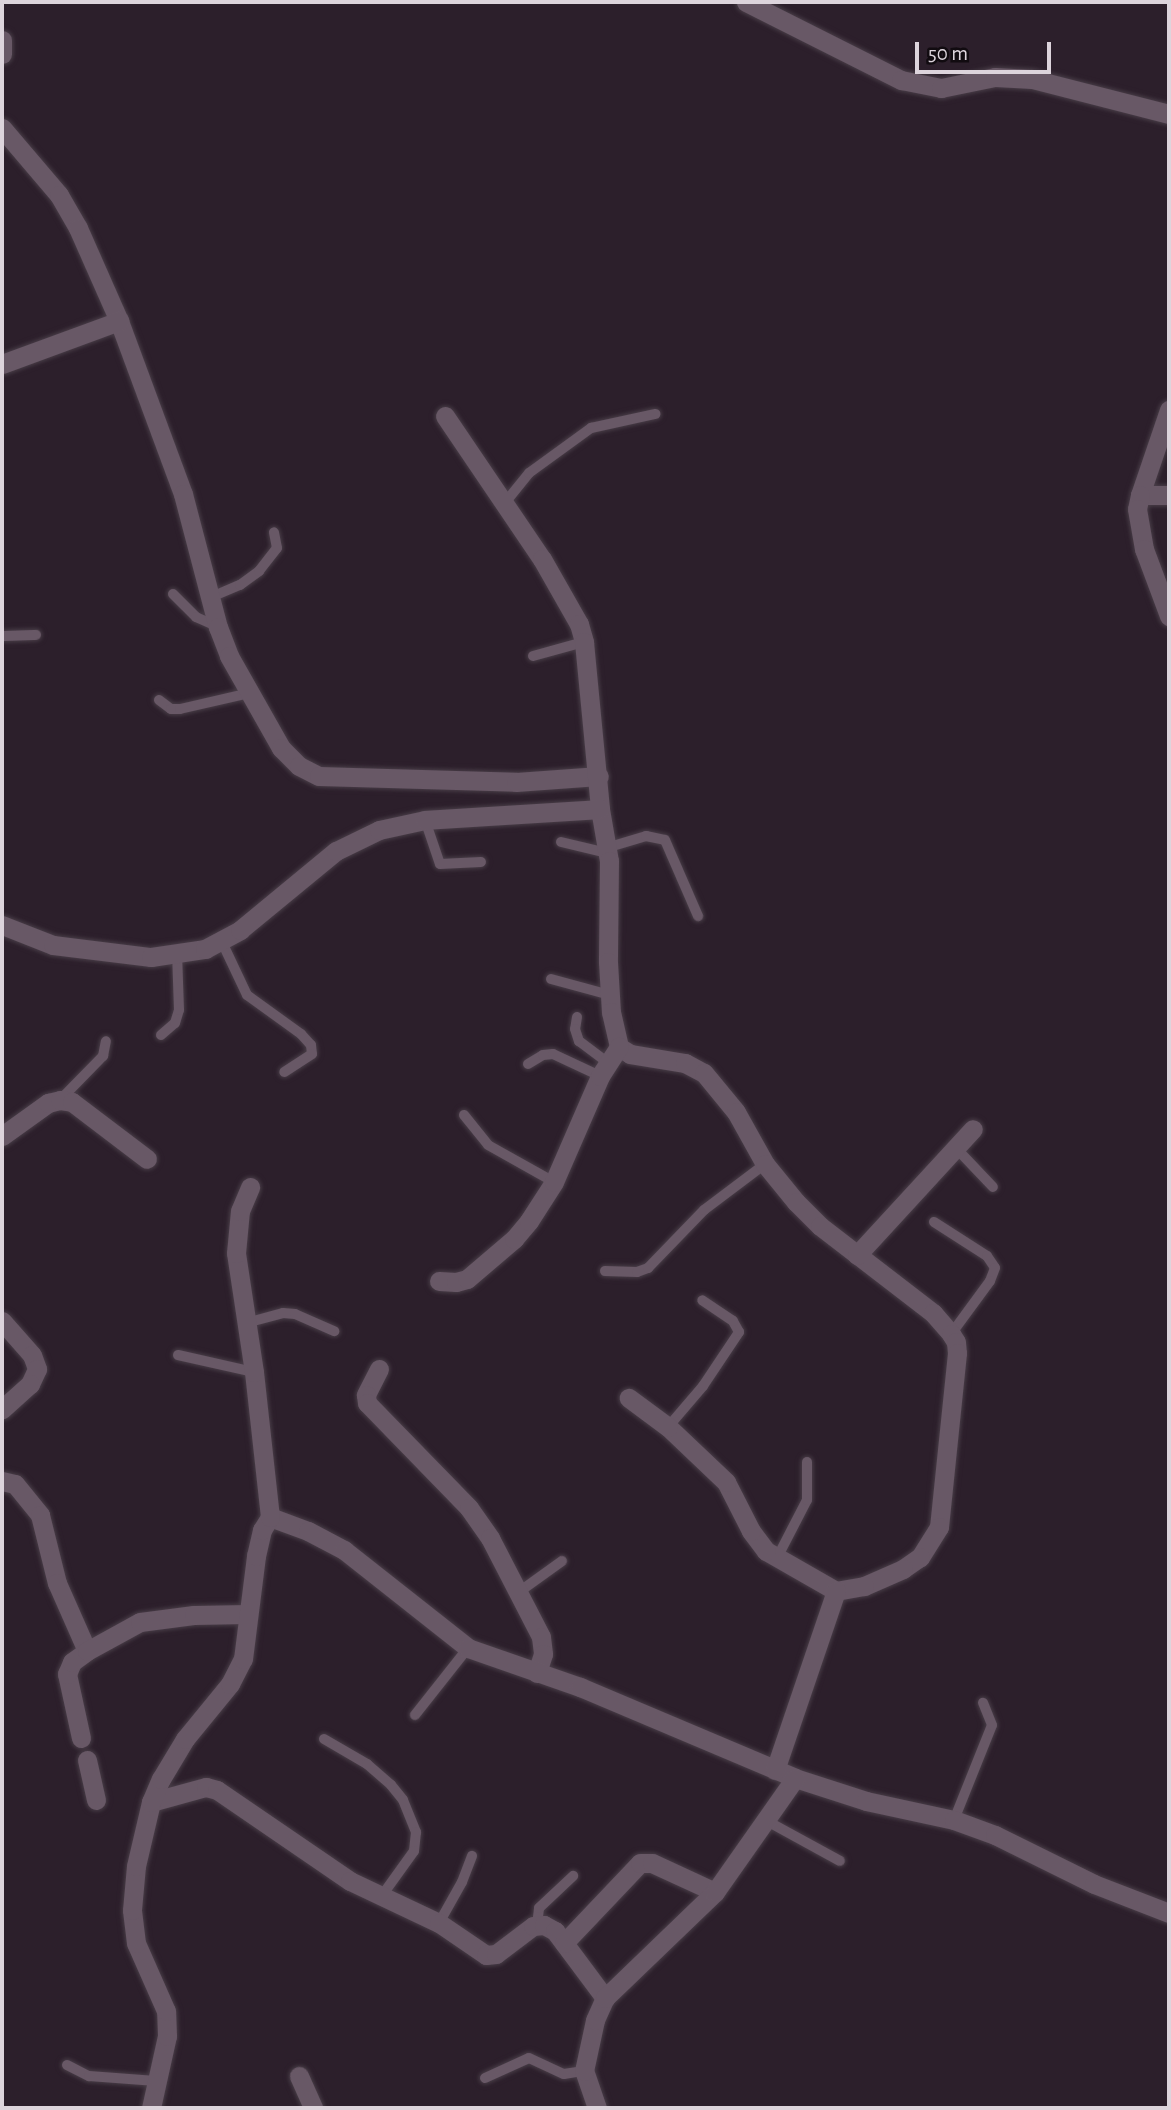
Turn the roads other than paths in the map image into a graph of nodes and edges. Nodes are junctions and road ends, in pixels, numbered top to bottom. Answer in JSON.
{"nodes":[{"id":1,"x":746,"y":2,"type":"edge"},
{"id":2,"x":2,"y":40,"type":"edge"},
{"id":3,"x":2,"y":54,"type":"edge"},
{"id":4,"x":1169,"y":114,"type":"edge"},
{"id":5,"x":2,"y":128,"type":"edge"},
{"id":6,"x":119,"y":321,"type":"junction"},
{"id":7,"x":2,"y":363,"type":"edge"},
{"id":8,"x":1169,"y":410,"type":"edge"},
{"id":9,"x":655,"y":414,"type":"dead end"},
{"id":10,"x":445,"y":416,"type":"dead end"},
{"id":11,"x":1140,"y":495,"type":"junction"},
{"id":12,"x":1169,"y":495,"type":"edge"},
{"id":13,"x":504,"y":504,"type":"junction"},
{"id":14,"x":274,"y":532,"type":"dead end"},
{"id":15,"x":173,"y":594,"type":"dead end"},
{"id":16,"x":209,"y":598,"type":"junction"},
{"id":17,"x":1169,"y":616,"type":"edge"},
{"id":18,"x":218,"y":627,"type":"junction"},
{"id":19,"x":36,"y":635,"type":"dead end"},
{"id":20,"x":2,"y":636,"type":"edge"},
{"id":21,"x":584,"y":642,"type":"junction"},
{"id":22,"x":533,"y":656,"type":"dead end"},
{"id":23,"x":250,"y":693,"type":"junction"},
{"id":24,"x":159,"y":700,"type":"dead end"},
{"id":25,"x":599,"y":791,"type":"junction"},
{"id":26,"x":425,"y":820,"type":"junction"},
{"id":27,"x":561,"y":842,"type":"dead end"},
{"id":28,"x":607,"y":850,"type":"junction"},
{"id":29,"x":481,"y":862,"type":"dead end"},
{"id":30,"x":698,"y":916,"type":"dead end"},
{"id":31,"x":2,"y":925,"type":"edge"},
{"id":32,"x":221,"y":940,"type":"junction"},
{"id":33,"x":177,"y":953,"type":"junction"},
{"id":34,"x":551,"y":979,"type":"dead end"},
{"id":35,"x":610,"y":995,"type":"junction"},
{"id":36,"x":577,"y":1017,"type":"dead end"},
{"id":37,"x":160,"y":1035,"type":"dead end"},
{"id":38,"x":106,"y":1041,"type":"dead end"},
{"id":39,"x":609,"y":1062,"type":"junction"},
{"id":40,"x":528,"y":1064,"type":"dead end"},
{"id":41,"x":284,"y":1072,"type":"dead end"},
{"id":42,"x":60,"y":1100,"type":"junction"},
{"id":43,"x":464,"y":1115,"type":"dead end"},
{"id":44,"x":973,"y":1129,"type":"dead end"},
{"id":45,"x":2,"y":1136,"type":"edge"},
{"id":46,"x":956,"y":1147,"type":"junction"},
{"id":47,"x":147,"y":1159,"type":"dead end"},
{"id":48,"x":765,"y":1164,"type":"junction"},
{"id":49,"x":554,"y":1182,"type":"junction"},
{"id":50,"x":250,"y":1187,"type":"dead end"},
{"id":51,"x":993,"y":1187,"type":"dead end"},
{"id":52,"x":934,"y":1222,"type":"dead end"},
{"id":53,"x":857,"y":1255,"type":"junction"},
{"id":54,"x":605,"y":1271,"type":"dead end"},
{"id":55,"x":439,"y":1281,"type":"dead end"},
{"id":56,"x":702,"y":1300,"type":"dead end"},
{"id":57,"x":2,"y":1321,"type":"edge"},
{"id":58,"x":246,"y":1323,"type":"junction"},
{"id":59,"x":334,"y":1331,"type":"dead end"},
{"id":60,"x":951,"y":1334,"type":"junction"},
{"id":61,"x":178,"y":1356,"type":"dead end"},
{"id":62,"x":379,"y":1369,"type":"dead end"},
{"id":63,"x":254,"y":1372,"type":"junction"},
{"id":64,"x":629,"y":1398,"type":"dead end"},
{"id":65,"x":2,"y":1409,"type":"edge"},
{"id":66,"x":668,"y":1427,"type":"junction"},
{"id":67,"x":807,"y":1462,"type":"dead end"},
{"id":68,"x":5,"y":1473,"type":"edge"},
{"id":69,"x":270,"y":1517,"type":"junction"},
{"id":70,"x":777,"y":1558,"type":"junction"},
{"id":71,"x":562,"y":1561,"type":"dead end"},
{"id":72,"x":836,"y":1591,"type":"junction"},
{"id":73,"x":519,"y":1592,"type":"junction"},
{"id":74,"x":247,"y":1614,"type":"junction"},
{"id":75,"x":468,"y":1648,"type":"junction"},
{"id":76,"x":87,"y":1651,"type":"junction"},
{"id":77,"x":537,"y":1672,"type":"junction"},
{"id":78,"x":983,"y":1703,"type":"dead end"},
{"id":79,"x":415,"y":1715,"type":"dead end"},
{"id":80,"x":81,"y":1738,"type":"dead end"},
{"id":81,"x":324,"y":1739,"type":"dead end"},
{"id":82,"x":87,"y":1760,"type":"dead end"},
{"id":83,"x":775,"y":1770,"type":"junction"},
{"id":84,"x":795,"y":1778,"type":"junction"},
{"id":85,"x":96,"y":1800,"type":"dead end"},
{"id":86,"x":151,"y":1802,"type":"junction"},
{"id":87,"x":954,"y":1820,"type":"junction"},
{"id":88,"x":767,"y":1821,"type":"junction"},
{"id":89,"x":472,"y":1856,"type":"dead end"},
{"id":90,"x":840,"y":1861,"type":"dead end"},
{"id":91,"x":573,"y":1876,"type":"dead end"},
{"id":92,"x":715,"y":1892,"type":"junction"},
{"id":93,"x":381,"y":1898,"type":"junction"},
{"id":94,"x":1169,"y":1913,"type":"edge"},
{"id":95,"x":439,"y":1923,"type":"junction"},
{"id":96,"x":537,"y":1924,"type":"junction"},
{"id":97,"x":564,"y":1943,"type":"junction"},
{"id":98,"x":605,"y":1998,"type":"junction"},
{"id":99,"x":67,"y":2065,"type":"dead end"},
{"id":100,"x":584,"y":2071,"type":"junction"},
{"id":101,"x":299,"y":2076,"type":"dead end"},
{"id":102,"x":485,"y":2078,"type":"dead end"},
{"id":103,"x":156,"y":2081,"type":"junction"},
{"id":104,"x":151,"y":2108,"type":"edge"},
{"id":105,"x":313,"y":2108,"type":"edge"},
{"id":106,"x":597,"y":2108,"type":"edge"}],
"edges":[{"from":1,"to":4,"type":"street"},
{"from":2,"to":3,"type":"street"},
{"from":5,"to":6,"type":"street"},
{"from":6,"to":7,"type":"street"},
{"from":6,"to":16,"type":"street"},
{"from":8,"to":11,"type":"street"},
{"from":9,"to":13,"type":"lane"},
{"from":10,"to":13,"type":"street"},
{"from":11,"to":12,"type":"street"},
{"from":11,"to":17,"type":"street"},
{"from":13,"to":21,"type":"street"},
{"from":14,"to":16,"type":"lane"},
{"from":15,"to":18,"type":"lane"},
{"from":16,"to":18,"type":"street"},
{"from":18,"to":23,"type":"street"},
{"from":19,"to":20,"type":"lane"},
{"from":21,"to":22,"type":"lane"},
{"from":21,"to":25,"type":"street"},
{"from":23,"to":24,"type":"lane"},
{"from":23,"to":25,"type":"street"},
{"from":25,"to":26,"type":"street"},
{"from":25,"to":28,"type":"street"},
{"from":26,"to":29,"type":"lane"},
{"from":26,"to":32,"type":"street"},
{"from":27,"to":28,"type":"lane"},
{"from":28,"to":30,"type":"lane"},
{"from":28,"to":35,"type":"street"},
{"from":31,"to":33,"type":"street"},
{"from":32,"to":33,"type":"street"},
{"from":32,"to":41,"type":"lane"},
{"from":33,"to":37,"type":"lane"},
{"from":34,"to":35,"type":"lane"},
{"from":35,"to":39,"type":"street"},
{"from":36,"to":39,"type":"lane"},
{"from":38,"to":42,"type":"lane"},
{"from":39,"to":40,"type":"lane"},
{"from":39,"to":48,"type":"street"},
{"from":39,"to":49,"type":"street"},
{"from":42,"to":45,"type":"street"},
{"from":42,"to":47,"type":"street"},
{"from":43,"to":49,"type":"lane"},
{"from":44,"to":46,"type":"street"},
{"from":46,"to":51,"type":"lane"},
{"from":46,"to":53,"type":"street"},
{"from":48,"to":53,"type":"street"},
{"from":48,"to":54,"type":"lane"},
{"from":49,"to":55,"type":"street"},
{"from":50,"to":58,"type":"street"},
{"from":52,"to":60,"type":"lane"},
{"from":53,"to":60,"type":"street"},
{"from":56,"to":66,"type":"lane"},
{"from":57,"to":65,"type":"street"},
{"from":58,"to":59,"type":"lane"},
{"from":58,"to":63,"type":"street"},
{"from":60,"to":72,"type":"street"},
{"from":61,"to":63,"type":"lane"},
{"from":62,"to":73,"type":"street"},
{"from":63,"to":69,"type":"street"},
{"from":64,"to":66,"type":"street"},
{"from":66,"to":70,"type":"street"},
{"from":67,"to":70,"type":"lane"},
{"from":68,"to":76,"type":"street"},
{"from":69,"to":74,"type":"street"},
{"from":69,"to":75,"type":"street"},
{"from":70,"to":72,"type":"street"},
{"from":71,"to":73,"type":"lane"},
{"from":72,"to":83,"type":"street"},
{"from":73,"to":77,"type":"street"},
{"from":74,"to":76,"type":"street"},
{"from":74,"to":86,"type":"street"},
{"from":75,"to":77,"type":"street"},
{"from":75,"to":79,"type":"lane"},
{"from":76,"to":80,"type":"street"},
{"from":77,"to":83,"type":"street"},
{"from":78,"to":87,"type":"lane"},
{"from":81,"to":93,"type":"lane"},
{"from":82,"to":85,"type":"street"},
{"from":83,"to":84,"type":"street"},
{"from":84,"to":87,"type":"street"},
{"from":84,"to":88,"type":"street"},
{"from":86,"to":93,"type":"street"},
{"from":86,"to":103,"type":"street"},
{"from":87,"to":94,"type":"street"},
{"from":88,"to":90,"type":"lane"},
{"from":88,"to":92,"type":"street"},
{"from":89,"to":95,"type":"lane"},
{"from":91,"to":96,"type":"lane"},
{"from":92,"to":97,"type":"street"},
{"from":92,"to":98,"type":"street"},
{"from":93,"to":95,"type":"street"},
{"from":95,"to":96,"type":"street"},
{"from":96,"to":97,"type":"street"},
{"from":97,"to":98,"type":"street"},
{"from":98,"to":100,"type":"street"},
{"from":99,"to":103,"type":"lane"},
{"from":100,"to":102,"type":"lane"},
{"from":100,"to":106,"type":"street"},
{"from":101,"to":105,"type":"street"},
{"from":103,"to":104,"type":"street"}]}
